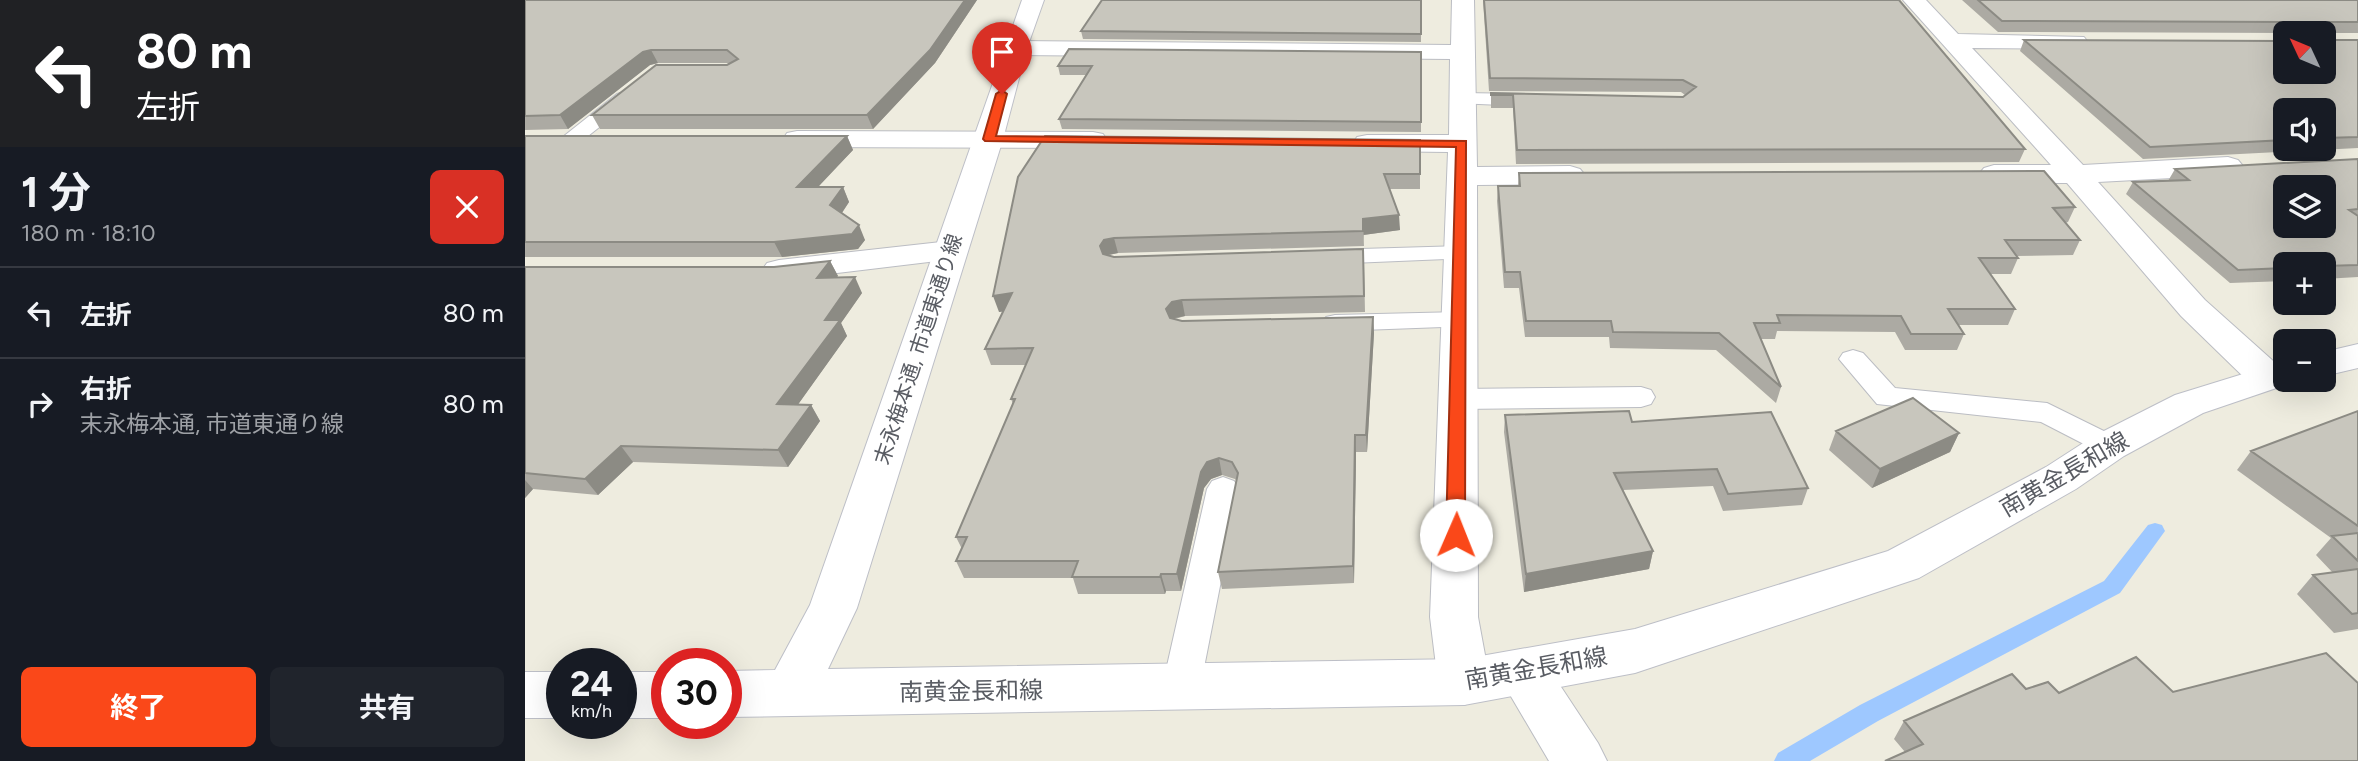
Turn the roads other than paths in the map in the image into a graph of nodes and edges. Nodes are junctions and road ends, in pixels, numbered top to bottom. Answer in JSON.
{"nodes":[{"id":1,"x":1033,"y":0,"type":"edge"},
{"id":2,"x":1463,"y":0,"type":"edge"},
{"id":3,"x":1914,"y":0,"type":"edge"},
{"id":4,"x":1952,"y":41,"type":"junction"},
{"id":5,"x":2105,"y":42,"type":"edge"},
{"id":6,"x":1015,"y":48,"type":"junction"},
{"id":7,"x":1462,"y":52,"type":"junction"},
{"id":8,"x":636,"y":88,"type":"edge"},
{"id":9,"x":1462,"y":99,"type":"junction"},
{"id":10,"x":1544,"y":100,"type":"edge"},
{"id":11,"x":766,"y":139,"type":"edge"},
{"id":12,"x":989,"y":139,"type":"junction"},
{"id":13,"x":560,"y":140,"type":"joint"},
{"id":14,"x":613,"y":140,"type":"edge"},
{"id":15,"x":1114,"y":140,"type":"edge"},
{"id":16,"x":1337,"y":143,"type":"edge"},
{"id":17,"x":1463,"y":160,"type":"junction"},
{"id":18,"x":2257,"y":164,"type":"edge"},
{"id":19,"x":1964,"y":174,"type":"edge"},
{"id":20,"x":2075,"y":174,"type":"junction"},
{"id":21,"x":1602,"y":175,"type":"edge"},
{"id":22,"x":950,"y":251,"type":"junction"},
{"id":23,"x":1462,"y":253,"type":"junction"},
{"id":24,"x":1297,"y":257,"type":"edge"},
{"id":25,"x":742,"y":270,"type":"edge"},
{"id":26,"x":1461,"y":320,"type":"junction"},
{"id":27,"x":1309,"y":324,"type":"edge"},
{"id":28,"x":2358,"y":356,"type":"edge"},
{"id":29,"x":1853,"y":359,"type":"dead end"},
{"id":30,"x":2336,"y":361,"type":"edge"},
{"id":31,"x":2273,"y":373,"type":"edge"},
{"id":32,"x":2273,"y":376,"type":"edge"},
{"id":33,"x":1641,"y":397,"type":"dead end"},
{"id":34,"x":1459,"y":399,"type":"junction"},
{"id":35,"x":2109,"y":446,"type":"junction"},
{"id":36,"x":1223,"y":489,"type":"dead end"},
{"id":37,"x":1522,"y":671,"type":"junction"},
{"id":38,"x":1464,"y":682,"type":"junction"},
{"id":39,"x":1181,"y":688,"type":"junction"},
{"id":40,"x":790,"y":693,"type":"junction"},
{"id":41,"x":742,"y":694,"type":"edge"},
{"id":42,"x":525,"y":695,"type":"edge"},
{"id":43,"x":546,"y":695,"type":"edge"},
{"id":44,"x":1579,"y":761,"type":"edge"}],
"edges":[{"from":1,"to":6,"type":"street","name":"末永梅本通, 市道東通り線"},
{"from":2,"to":7,"type":"street"},
{"from":3,"to":4,"type":"street"},
{"from":4,"to":5,"type":"street"},
{"from":4,"to":20,"type":"street"},
{"from":6,"to":7,"type":"street"},
{"from":6,"to":12,"type":"street","name":"末永梅本通, 市道東通り線"},
{"from":7,"to":9,"type":"street"},
{"from":8,"to":13,"type":"lane"},
{"from":9,"to":10,"type":"lane"},
{"from":9,"to":17,"type":"street"},
{"from":11,"to":12,"type":"street"},
{"from":12,"to":15,"type":"street"},
{"from":12,"to":22,"type":"street","name":"末永梅本通, 市道東通り線"},
{"from":13,"to":14,"type":"street"},
{"from":16,"to":17,"type":"street"},
{"from":17,"to":21,"type":"street"},
{"from":17,"to":23,"type":"street"},
{"from":18,"to":20,"type":"street"},
{"from":19,"to":20,"type":"street"},
{"from":20,"to":31,"type":"street"},
{"from":22,"to":25,"type":"street"},
{"from":22,"to":40,"type":"street","name":"末永梅本通, 市道東通り線"},
{"from":23,"to":24,"type":"lane"},
{"from":23,"to":26,"type":"street"},
{"from":26,"to":27,"type":"lane"},
{"from":26,"to":34,"type":"street"},
{"from":28,"to":30,"type":"street"},
{"from":29,"to":35,"type":"lane"},
{"from":32,"to":35,"type":"street","name":"南黄金長和線"},
{"from":33,"to":34,"type":"lane"},
{"from":34,"to":38,"type":"street"},
{"from":35,"to":37,"type":"street","name":"南黄金長和線"},
{"from":36,"to":39,"type":"lane"},
{"from":37,"to":38,"type":"street","name":"南黄金長和線"},
{"from":37,"to":44,"type":"street"},
{"from":38,"to":39,"type":"street","name":"南黄金長和線"},
{"from":39,"to":40,"type":"street","name":"南黄金長和線"},
{"from":40,"to":41,"type":"street","name":"南黄金長和線"},
{"from":42,"to":43,"type":"street"}]}
